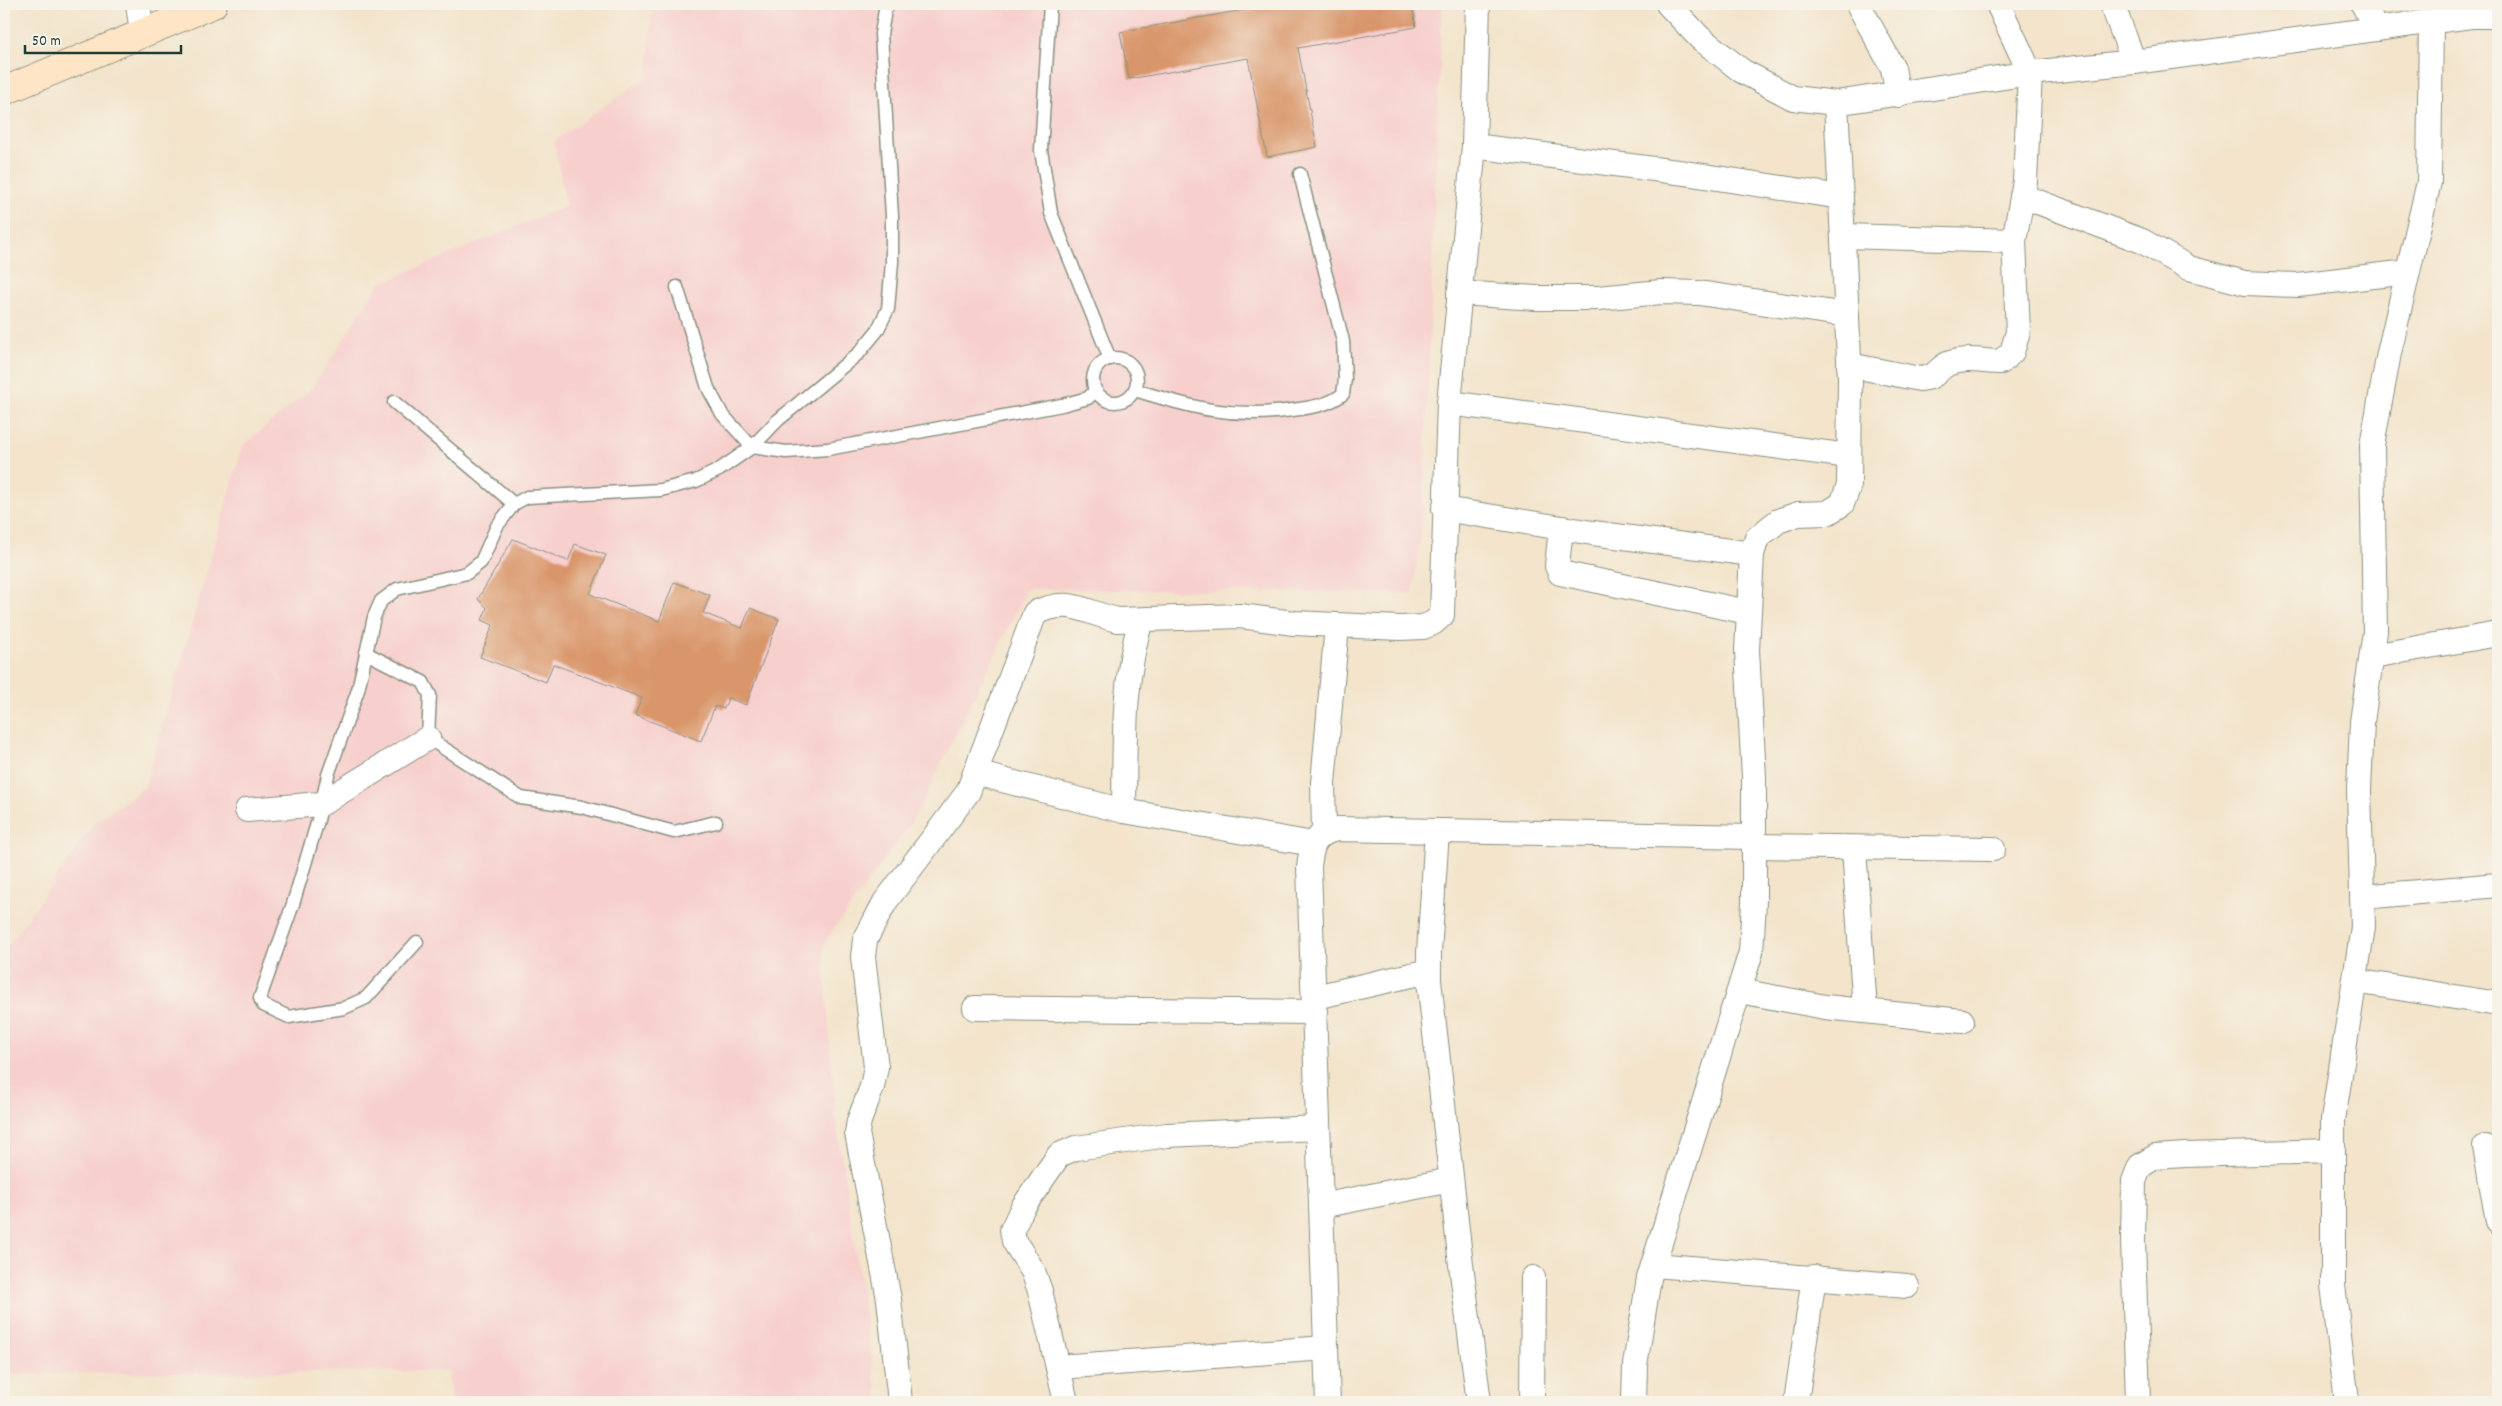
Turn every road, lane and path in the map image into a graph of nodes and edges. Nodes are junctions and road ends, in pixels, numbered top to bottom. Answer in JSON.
{"nodes":[{"id":1,"x":138,"y":4,"type":"edge"},
{"id":2,"x":213,"y":4,"type":"edge"},
{"id":3,"x":889,"y":4,"type":"edge"},
{"id":4,"x":1050,"y":4,"type":"edge"},
{"id":5,"x":1478,"y":4,"type":"edge"},
{"id":6,"x":1668,"y":4,"type":"edge"},
{"id":7,"x":1858,"y":4,"type":"edge"},
{"id":8,"x":1998,"y":4,"type":"edge"},
{"id":9,"x":2112,"y":4,"type":"edge"},
{"id":10,"x":2363,"y":4,"type":"edge"},
{"id":11,"x":2498,"y":16,"type":"edge"},
{"id":12,"x":2431,"y":22,"type":"junction"},
{"id":13,"x":2376,"y":29,"type":"junction"},
{"id":14,"x":142,"y":32,"type":"junction"},
{"id":15,"x":2134,"y":62,"type":"junction"},
{"id":16,"x":2030,"y":73,"type":"junction"},
{"id":17,"x":4,"y":91,"type":"edge"},
{"id":18,"x":1898,"y":95,"type":"junction"},
{"id":19,"x":1836,"y":103,"type":"junction"},
{"id":20,"x":1474,"y":146,"type":"junction"},
{"id":21,"x":1300,"y":174,"type":"dead end"},
{"id":22,"x":2022,"y":196,"type":"junction"},
{"id":23,"x":1840,"y":197,"type":"junction"},
{"id":24,"x":1843,"y":236,"type":"junction"},
{"id":25,"x":2014,"y":241,"type":"junction"},
{"id":26,"x":2408,"y":272,"type":"junction"},
{"id":27,"x":677,"y":287,"type":"dead end"},
{"id":28,"x":1459,"y":293,"type":"junction"},
{"id":29,"x":1847,"y":315,"type":"junction"},
{"id":30,"x":1110,"y":359,"type":"junction"},
{"id":31,"x":1849,"y":365,"type":"junction"},
{"id":32,"x":1135,"y":390,"type":"junction"},
{"id":33,"x":1095,"y":391,"type":"junction"},
{"id":34,"x":394,"y":402,"type":"dead end"},
{"id":35,"x":1449,"y":403,"type":"junction"},
{"id":36,"x":752,"y":447,"type":"junction"},
{"id":37,"x":1849,"y":456,"type":"junction"},
{"id":38,"x":514,"y":504,"type":"junction"},
{"id":39,"x":1444,"y":509,"type":"junction"},
{"id":40,"x":1561,"y":528,"type":"junction"},
{"id":41,"x":1752,"y":554,"type":"junction"},
{"id":42,"x":1748,"y":612,"type":"junction"},
{"id":43,"x":1141,"y":620,"type":"junction"},
{"id":44,"x":1337,"y":626,"type":"junction"},
{"id":45,"x":2498,"y":634,"type":"edge"},
{"id":46,"x":366,"y":653,"type":"junction"},
{"id":47,"x":2372,"y":656,"type":"junction"},
{"id":48,"x":428,"y":738,"type":"junction"},
{"id":49,"x":975,"y":773,"type":"junction"},
{"id":50,"x":321,"y":804,"type":"junction"},
{"id":51,"x":247,"y":810,"type":"dead end"},
{"id":52,"x":1124,"y":811,"type":"junction"},
{"id":53,"x":716,"y":822,"type":"dead end"},
{"id":54,"x":1437,"y":831,"type":"junction"},
{"id":55,"x":1319,"y":838,"type":"junction"},
{"id":56,"x":1754,"y":841,"type":"junction"},
{"id":57,"x":1854,"y":848,"type":"junction"},
{"id":58,"x":1993,"y":848,"type":"dead end"},
{"id":59,"x":2498,"y":885,"type":"edge"},
{"id":60,"x":2362,"y":896,"type":"junction"},
{"id":61,"x":417,"y":942,"type":"dead end"},
{"id":62,"x":1429,"y":971,"type":"junction"},
{"id":63,"x":2355,"y":981,"type":"junction"},
{"id":64,"x":1740,"y":991,"type":"junction"},
{"id":65,"x":2498,"y":1004,"type":"edge"},
{"id":66,"x":1315,"y":1005,"type":"junction"},
{"id":67,"x":975,"y":1008,"type":"dead end"},
{"id":68,"x":1865,"y":1011,"type":"junction"},
{"id":69,"x":1962,"y":1021,"type":"dead end"},
{"id":70,"x":1318,"y":1128,"type":"junction"},
{"id":71,"x":2485,"y":1147,"type":"dead end"},
{"id":72,"x":2333,"y":1151,"type":"junction"},
{"id":73,"x":1451,"y":1180,"type":"junction"},
{"id":74,"x":1321,"y":1206,"type":"junction"},
{"id":75,"x":2498,"y":1222,"type":"edge"},
{"id":76,"x":1654,"y":1265,"type":"junction"},
{"id":77,"x":1814,"y":1277,"type":"junction"},
{"id":78,"x":1534,"y":1278,"type":"dead end"},
{"id":79,"x":1907,"y":1286,"type":"dead end"},
{"id":80,"x":1326,"y":1348,"type":"junction"},
{"id":81,"x":1058,"y":1367,"type":"junction"},
{"id":82,"x":900,"y":1402,"type":"edge"},
{"id":83,"x":1066,"y":1402,"type":"edge"},
{"id":84,"x":1328,"y":1402,"type":"edge"},
{"id":85,"x":1479,"y":1402,"type":"edge"},
{"id":86,"x":1532,"y":1402,"type":"edge"},
{"id":87,"x":1634,"y":1402,"type":"edge"},
{"id":88,"x":1796,"y":1402,"type":"edge"},
{"id":89,"x":2138,"y":1402,"type":"edge"},
{"id":90,"x":2347,"y":1402,"type":"edge"}],
"edges":[{"from":1,"to":14,"type":"street"},
{"from":2,"to":14,"type":"street"},
{"from":3,"to":36,"type":"lane"},
{"from":4,"to":30,"type":"lane"},
{"from":5,"to":20,"type":"street"},
{"from":6,"to":19,"type":"street"},
{"from":7,"to":18,"type":"street"},
{"from":8,"to":16,"type":"street"},
{"from":9,"to":15,"type":"street"},
{"from":10,"to":13,"type":"street"},
{"from":11,"to":12,"type":"street"},
{"from":12,"to":13,"type":"street"},
{"from":12,"to":26,"type":"street"},
{"from":13,"to":15,"type":"street"},
{"from":14,"to":17,"type":"street"},
{"from":15,"to":16,"type":"street"},
{"from":16,"to":18,"type":"street"},
{"from":16,"to":22,"type":"street"},
{"from":18,"to":19,"type":"street"},
{"from":19,"to":23,"type":"street"},
{"from":20,"to":23,"type":"street"},
{"from":20,"to":28,"type":"street"},
{"from":21,"to":32,"type":"lane"},
{"from":22,"to":25,"type":"street"},
{"from":22,"to":26,"type":"street"},
{"from":23,"to":24,"type":"street"},
{"from":24,"to":25,"type":"street"},
{"from":24,"to":29,"type":"street"},
{"from":25,"to":31,"type":"street"},
{"from":26,"to":47,"type":"street"},
{"from":27,"to":36,"type":"lane"},
{"from":28,"to":29,"type":"street"},
{"from":28,"to":35,"type":"street"},
{"from":29,"to":31,"type":"street"},
{"from":30,"to":32,"type":"lane"},
{"from":30,"to":33,"type":"lane"},
{"from":31,"to":37,"type":"street"},
{"from":32,"to":33,"type":"lane"},
{"from":33,"to":36,"type":"lane"},
{"from":34,"to":38,"type":"lane"},
{"from":35,"to":37,"type":"street"},
{"from":35,"to":39,"type":"street"},
{"from":36,"to":38,"type":"lane"},
{"from":37,"to":41,"type":"street"},
{"from":38,"to":46,"type":"lane"},
{"from":39,"to":40,"type":"street"},
{"from":39,"to":44,"type":"street"},
{"from":40,"to":41,"type":"street"},
{"from":40,"to":42,"type":"street"},
{"from":41,"to":42,"type":"street"},
{"from":42,"to":56,"type":"street"},
{"from":43,"to":44,"type":"street"},
{"from":43,"to":49,"type":"street"},
{"from":43,"to":52,"type":"street"},
{"from":44,"to":55,"type":"street"},
{"from":45,"to":47,"type":"street"},
{"from":46,"to":48,"type":"lane"},
{"from":46,"to":50,"type":"lane"},
{"from":47,"to":60,"type":"street"},
{"from":48,"to":50,"type":"street"},
{"from":48,"to":53,"type":"lane"},
{"from":49,"to":52,"type":"street"},
{"from":49,"to":82,"type":"street"},
{"from":50,"to":51,"type":"street"},
{"from":50,"to":61,"type":"lane"},
{"from":52,"to":55,"type":"street"},
{"from":54,"to":55,"type":"street"},
{"from":54,"to":56,"type":"street"},
{"from":54,"to":62,"type":"street"},
{"from":55,"to":66,"type":"street"},
{"from":56,"to":57,"type":"street"},
{"from":56,"to":64,"type":"street"},
{"from":57,"to":58,"type":"street"},
{"from":57,"to":68,"type":"street"},
{"from":59,"to":60,"type":"street"},
{"from":60,"to":63,"type":"street"},
{"from":62,"to":66,"type":"street"},
{"from":62,"to":73,"type":"street"},
{"from":63,"to":65,"type":"street"},
{"from":63,"to":72,"type":"street"},
{"from":64,"to":68,"type":"street"},
{"from":64,"to":76,"type":"street"},
{"from":66,"to":67,"type":"street"},
{"from":66,"to":70,"type":"street"},
{"from":68,"to":69,"type":"street"},
{"from":70,"to":74,"type":"street"},
{"from":70,"to":81,"type":"street"},
{"from":71,"to":75,"type":"street"},
{"from":72,"to":89,"type":"street"},
{"from":72,"to":90,"type":"street"},
{"from":73,"to":74,"type":"street"},
{"from":73,"to":85,"type":"street"},
{"from":74,"to":80,"type":"street"},
{"from":76,"to":77,"type":"street"},
{"from":76,"to":87,"type":"street"},
{"from":77,"to":79,"type":"street"},
{"from":77,"to":88,"type":"street"},
{"from":78,"to":86,"type":"street"},
{"from":80,"to":81,"type":"street"},
{"from":80,"to":84,"type":"street"},
{"from":81,"to":83,"type":"street"}]}
